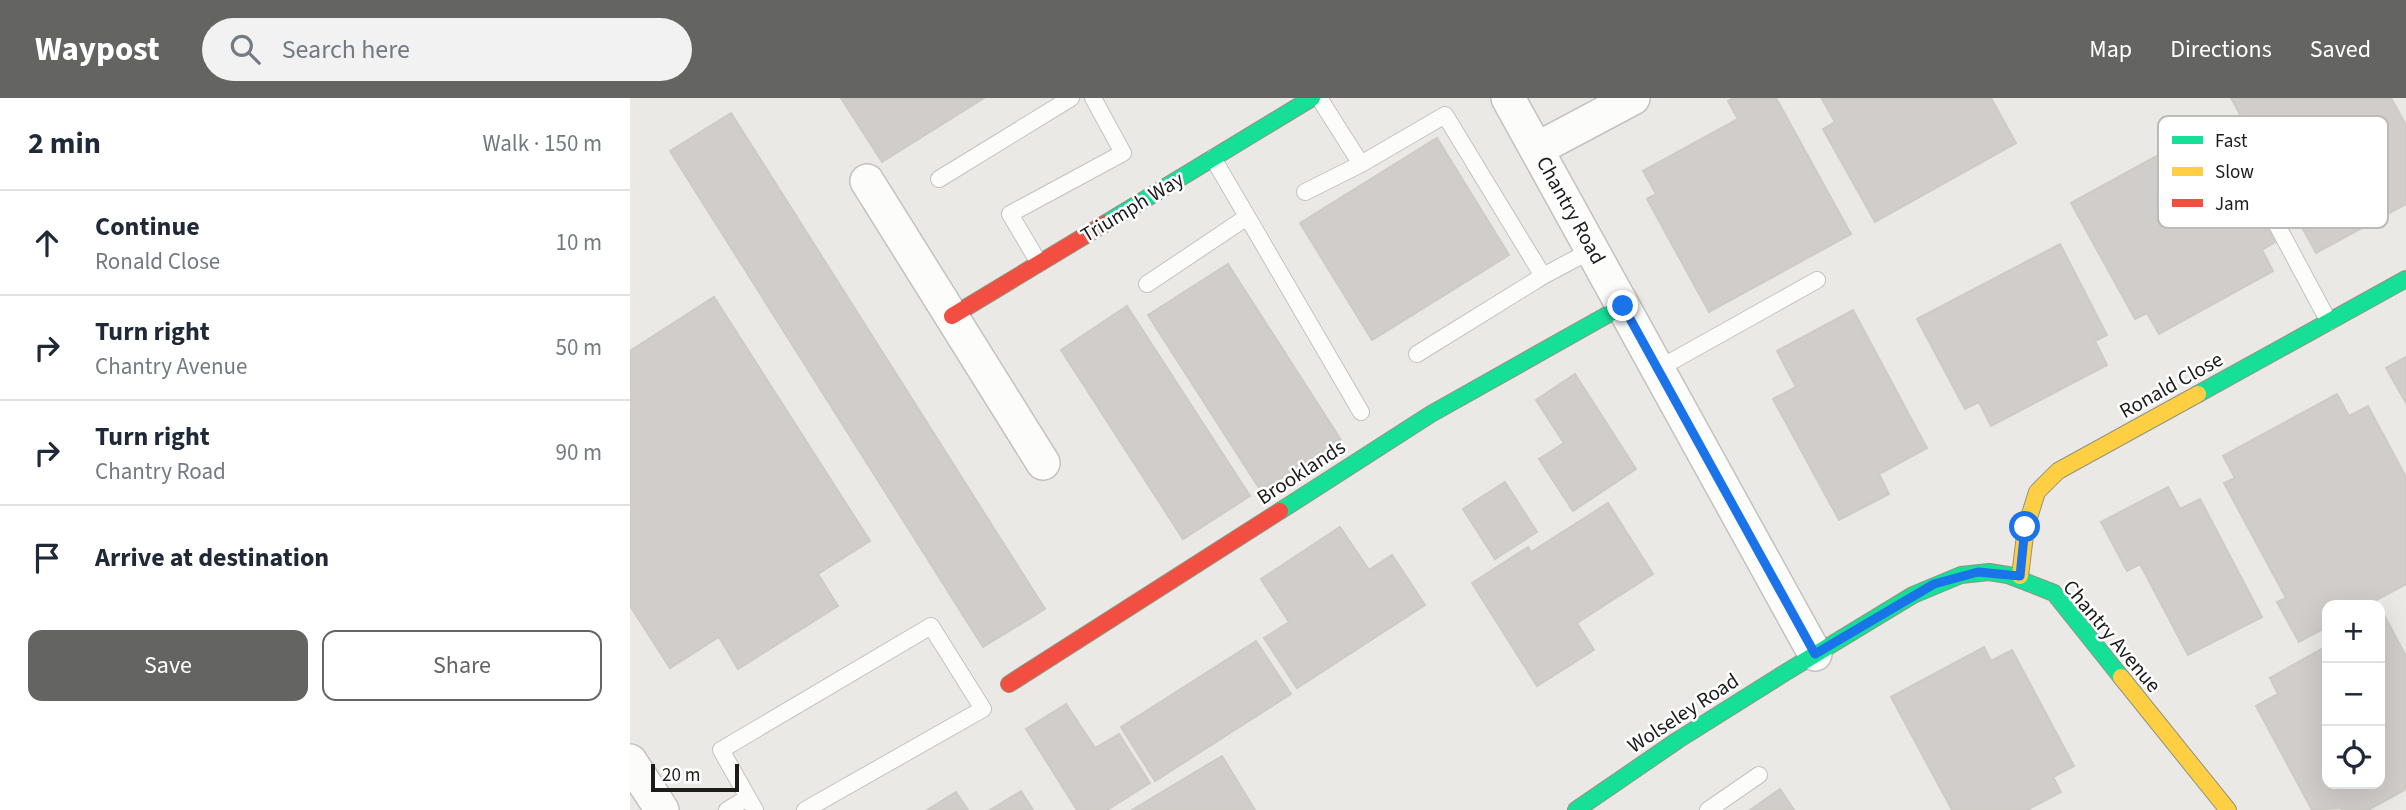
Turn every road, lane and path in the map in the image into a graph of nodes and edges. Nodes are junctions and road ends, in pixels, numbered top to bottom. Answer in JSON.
{"nodes":[{"id":1,"x":1071,"y":98,"type":"edge"},
{"id":2,"x":1093,"y":98,"type":"edge"},
{"id":3,"x":1312,"y":98,"type":"edge"},
{"id":4,"x":1320,"y":98,"type":"edge"},
{"id":5,"x":1508,"y":98,"type":"edge"},
{"id":6,"x":1633,"y":98,"type":"edge"},
{"id":7,"x":1537,"y":149,"type":"junction"},
{"id":8,"x":1213,"y":158,"type":"junction"},
{"id":9,"x":1361,"y":164,"type":"junction"},
{"id":10,"x":939,"y":179,"type":"dead end"},
{"id":11,"x":867,"y":181,"type":"dead end"},
{"id":12,"x":1306,"y":192,"type":"dead end"},
{"id":13,"x":1247,"y":217,"type":"junction"},
{"id":14,"x":2278,"y":228,"type":"edge"},
{"id":15,"x":1592,"y":250,"type":"junction"},
{"id":16,"x":1039,"y":263,"type":"junction"},
{"id":17,"x":1543,"y":276,"type":"junction"},
{"id":18,"x":1817,"y":279,"type":"dead end"},
{"id":19,"x":2406,"y":279,"type":"edge"},
{"id":20,"x":1147,"y":284,"type":"dead end"},
{"id":21,"x":1623,"y":306,"type":"junction"},
{"id":22,"x":952,"y":316,"type":"junction"},
{"id":23,"x":2329,"y":322,"type":"junction"},
{"id":24,"x":1417,"y":354,"type":"dead end"},
{"id":25,"x":1658,"y":369,"type":"junction"},
{"id":26,"x":1361,"y":412,"type":"dead end"},
{"id":27,"x":1043,"y":463,"type":"dead end"},
{"id":28,"x":2020,"y":576,"type":"junction"},
{"id":29,"x":1815,"y":654,"type":"junction"},
{"id":30,"x":1009,"y":684,"type":"dead end"},
{"id":31,"x":630,"y":761,"type":"edge"},
{"id":32,"x":1759,"y":775,"type":"dead end"},
{"id":33,"x":751,"y":804,"type":"edge"},
{"id":34,"x":662,"y":810,"type":"edge"},
{"id":35,"x":727,"y":810,"type":"edge"},
{"id":36,"x":805,"y":810,"type":"edge"},
{"id":37,"x":1576,"y":810,"type":"edge"},
{"id":38,"x":1708,"y":810,"type":"edge"},
{"id":39,"x":2228,"y":810,"type":"edge"}],
"edges":[{"from":1,"to":10,"type":"lane"},
{"from":2,"to":16,"type":"lane"},
{"from":3,"to":8,"type":"street","name":"Triumph Way"},
{"from":4,"to":9,"type":"lane"},
{"from":5,"to":7,"type":"street","name":"Chantry Road"},
{"from":6,"to":7,"type":"street"},
{"from":7,"to":15,"type":"street","name":"Chantry Road"},
{"from":8,"to":13,"type":"lane"},
{"from":8,"to":16,"type":"street","name":"Triumph Way"},
{"from":9,"to":12,"type":"lane"},
{"from":9,"to":17,"type":"lane"},
{"from":11,"to":22,"type":"street"},
{"from":13,"to":20,"type":"lane"},
{"from":13,"to":26,"type":"lane"},
{"from":14,"to":23,"type":"lane"},
{"from":15,"to":17,"type":"lane"},
{"from":15,"to":21,"type":"street","name":"Chantry Road"},
{"from":16,"to":22,"type":"street","name":"Triumph Way"},
{"from":17,"to":24,"type":"lane"},
{"from":18,"to":25,"type":"lane"},
{"from":19,"to":23,"type":"street","name":"Ronald Close"},
{"from":21,"to":25,"type":"street","name":"Chantry Road"},
{"from":21,"to":30,"type":"street","name":"Brooklands"},
{"from":22,"to":27,"type":"street"},
{"from":23,"to":28,"type":"street","name":"Ronald Close"},
{"from":25,"to":29,"type":"street","name":"Chantry Road"},
{"from":28,"to":29,"type":"street","name":"Chantry Avenue"},
{"from":28,"to":39,"type":"street","name":"Chantry Avenue"},
{"from":29,"to":37,"type":"street","name":"Wolseley Road"},
{"from":31,"to":34,"type":"street"},
{"from":32,"to":38,"type":"lane"},
{"from":33,"to":35,"type":"lane"},
{"from":33,"to":36,"type":"lane"}]}
